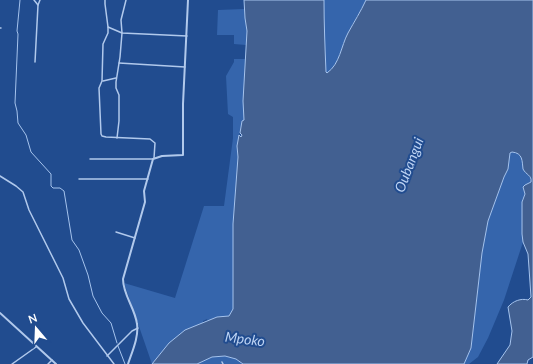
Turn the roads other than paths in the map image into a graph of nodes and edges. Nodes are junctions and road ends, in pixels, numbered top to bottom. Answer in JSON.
{"nodes":[{"id":1,"x":34,"y":0,"type":"edge"},
{"id":2,"x":40,"y":0,"type":"edge"},
{"id":3,"x":104,"y":0,"type":"edge"},
{"id":4,"x":126,"y":0,"type":"edge"},
{"id":5,"x":188,"y":0,"type":"edge"},
{"id":6,"x":38,"y":5,"type":"junction"},
{"id":7,"x":108,"y":27,"type":"junction"},
{"id":8,"x":122,"y":33,"type":"junction"},
{"id":9,"x":187,"y":36,"type":"junction"},
{"id":10,"x":35,"y":62,"type":"dead end"},
{"id":11,"x":119,"y":63,"type":"junction"},
{"id":12,"x":185,"y":67,"type":"junction"},
{"id":13,"x":116,"y":78,"type":"junction"},
{"id":14,"x":102,"y":81,"type":"junction"},
{"id":15,"x":117,"y":138,"type":"junction"},
{"id":16,"x":90,"y":158,"type":"dead end"},
{"id":17,"x":153,"y":159,"type":"junction"},
{"id":18,"x":0,"y":176,"type":"edge"},
{"id":19,"x":79,"y":179,"type":"dead end"},
{"id":20,"x":148,"y":179,"type":"junction"},
{"id":21,"x":116,"y":232,"type":"dead end"},
{"id":22,"x":135,"y":238,"type":"junction"},
{"id":23,"x":0,"y":313,"type":"edge"},
{"id":24,"x":138,"y":328,"type":"junction"},
{"id":25,"x":36,"y":347,"type":"junction"},
{"id":26,"x":107,"y":356,"type":"junction"},
{"id":27,"x":52,"y":360,"type":"junction"},
{"id":28,"x":12,"y":364,"type":"edge"},
{"id":29,"x":48,"y":364,"type":"edge"},
{"id":30,"x":56,"y":364,"type":"edge"},
{"id":31,"x":114,"y":364,"type":"edge"},
{"id":32,"x":128,"y":364,"type":"edge"}],
"edges":[{"from":1,"to":6,"type":"street"},
{"from":2,"to":6,"type":"street"},
{"from":3,"to":7,"type":"street"},
{"from":4,"to":8,"type":"street"},
{"from":5,"to":9,"type":"street"},
{"from":6,"to":10,"type":"street"},
{"from":7,"to":8,"type":"street"},
{"from":7,"to":14,"type":"street"},
{"from":8,"to":9,"type":"street"},
{"from":8,"to":11,"type":"street"},
{"from":9,"to":12,"type":"street"},
{"from":11,"to":12,"type":"street"},
{"from":11,"to":13,"type":"street"},
{"from":12,"to":17,"type":"street"},
{"from":13,"to":14,"type":"street"},
{"from":13,"to":15,"type":"street"},
{"from":14,"to":15,"type":"street"},
{"from":15,"to":17,"type":"street"},
{"from":16,"to":17,"type":"street"},
{"from":17,"to":20,"type":"street"},
{"from":18,"to":26,"type":"street"},
{"from":19,"to":20,"type":"street"},
{"from":20,"to":22,"type":"street"},
{"from":21,"to":22,"type":"street"},
{"from":22,"to":24,"type":"street"},
{"from":23,"to":25,"type":"street"},
{"from":24,"to":26,"type":"street"},
{"from":24,"to":32,"type":"street"},
{"from":25,"to":27,"type":"street"},
{"from":25,"to":28,"type":"street"},
{"from":26,"to":31,"type":"street"},
{"from":27,"to":29,"type":"street"},
{"from":27,"to":30,"type":"street"}]}
